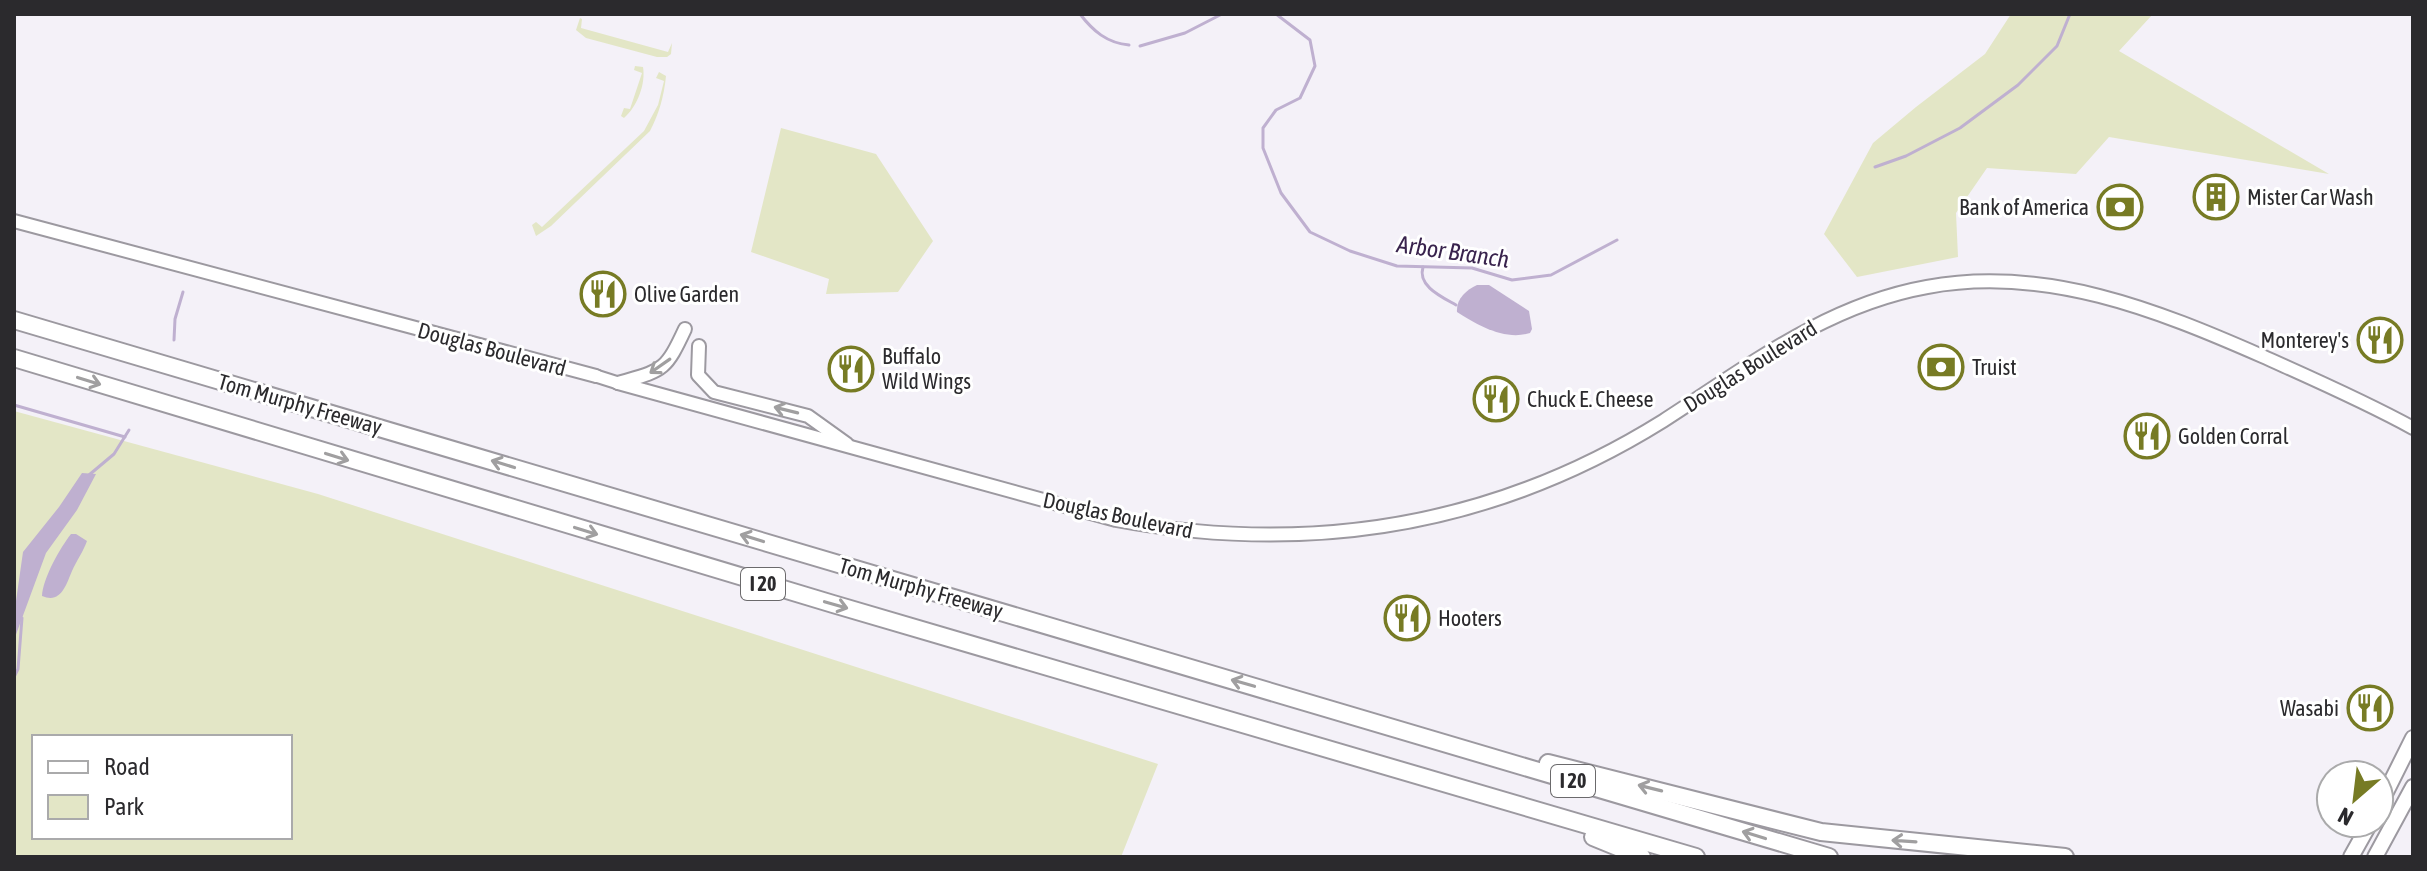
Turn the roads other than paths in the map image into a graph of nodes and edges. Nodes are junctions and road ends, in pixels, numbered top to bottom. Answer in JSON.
{"nodes":[{"id":1,"x":14,"y":221,"type":"edge"},
{"id":2,"x":14,"y":320,"type":"edge"},
{"id":3,"x":685,"y":329,"type":"dead end"},
{"id":4,"x":699,"y":346,"type":"dead end"},
{"id":5,"x":14,"y":358,"type":"edge"},
{"id":6,"x":596,"y":376,"type":"joint"},
{"id":7,"x":618,"y":383,"type":"junction"},
{"id":8,"x":2413,"y":428,"type":"edge"},
{"id":9,"x":853,"y":448,"type":"junction"},
{"id":10,"x":1318,"y":705,"type":"junction"},
{"id":11,"x":2413,"y":738,"type":"edge"},
{"id":12,"x":2395,"y":774,"type":"edge"},
{"id":13,"x":2413,"y":787,"type":"edge"},
{"id":14,"x":1514,"y":805,"type":"junction"},
{"id":15,"x":2361,"y":839,"type":"edge"},
{"id":16,"x":1642,"y":857,"type":"edge"},
{"id":17,"x":1696,"y":857,"type":"edge"},
{"id":18,"x":1829,"y":857,"type":"edge"},
{"id":19,"x":2065,"y":857,"type":"edge"},
{"id":20,"x":2351,"y":857,"type":"edge"},
{"id":21,"x":2375,"y":857,"type":"edge"}],
"edges":[{"from":1,"to":6,"type":"main road","name":"Douglas Boulevard"},
{"from":10,"to":2,"type":"highway","name":"Tom Murphy Freeway","number":"I 20","one_way":true},
{"from":3,"to":7,"type":"main road","one_way":true},
{"from":9,"to":4,"type":"main road","one_way":true},
{"from":5,"to":14,"type":"highway","name":"Tom Murphy Freeway","number":"I 20","one_way":true},
{"from":6,"to":7,"type":"street","name":"Douglas Boulevard"},
{"from":7,"to":9,"type":"main road","name":"Douglas Boulevard"},
{"from":8,"to":9,"type":"main road","name":"Douglas Boulevard"},
{"from":18,"to":10,"type":"highway","name":"Tom Murphy Freeway","number":"I 20","one_way":true},
{"from":19,"to":10,"type":"highway","one_way":true},
{"from":11,"to":12,"type":"main road"},
{"from":13,"to":21,"type":"main road"},
{"from":14,"to":16,"type":"highway"},
{"from":14,"to":17,"type":"highway","name":"Tom Murphy Freeway","number":"I 20"},
{"from":15,"to":20,"type":"main road"}]}
